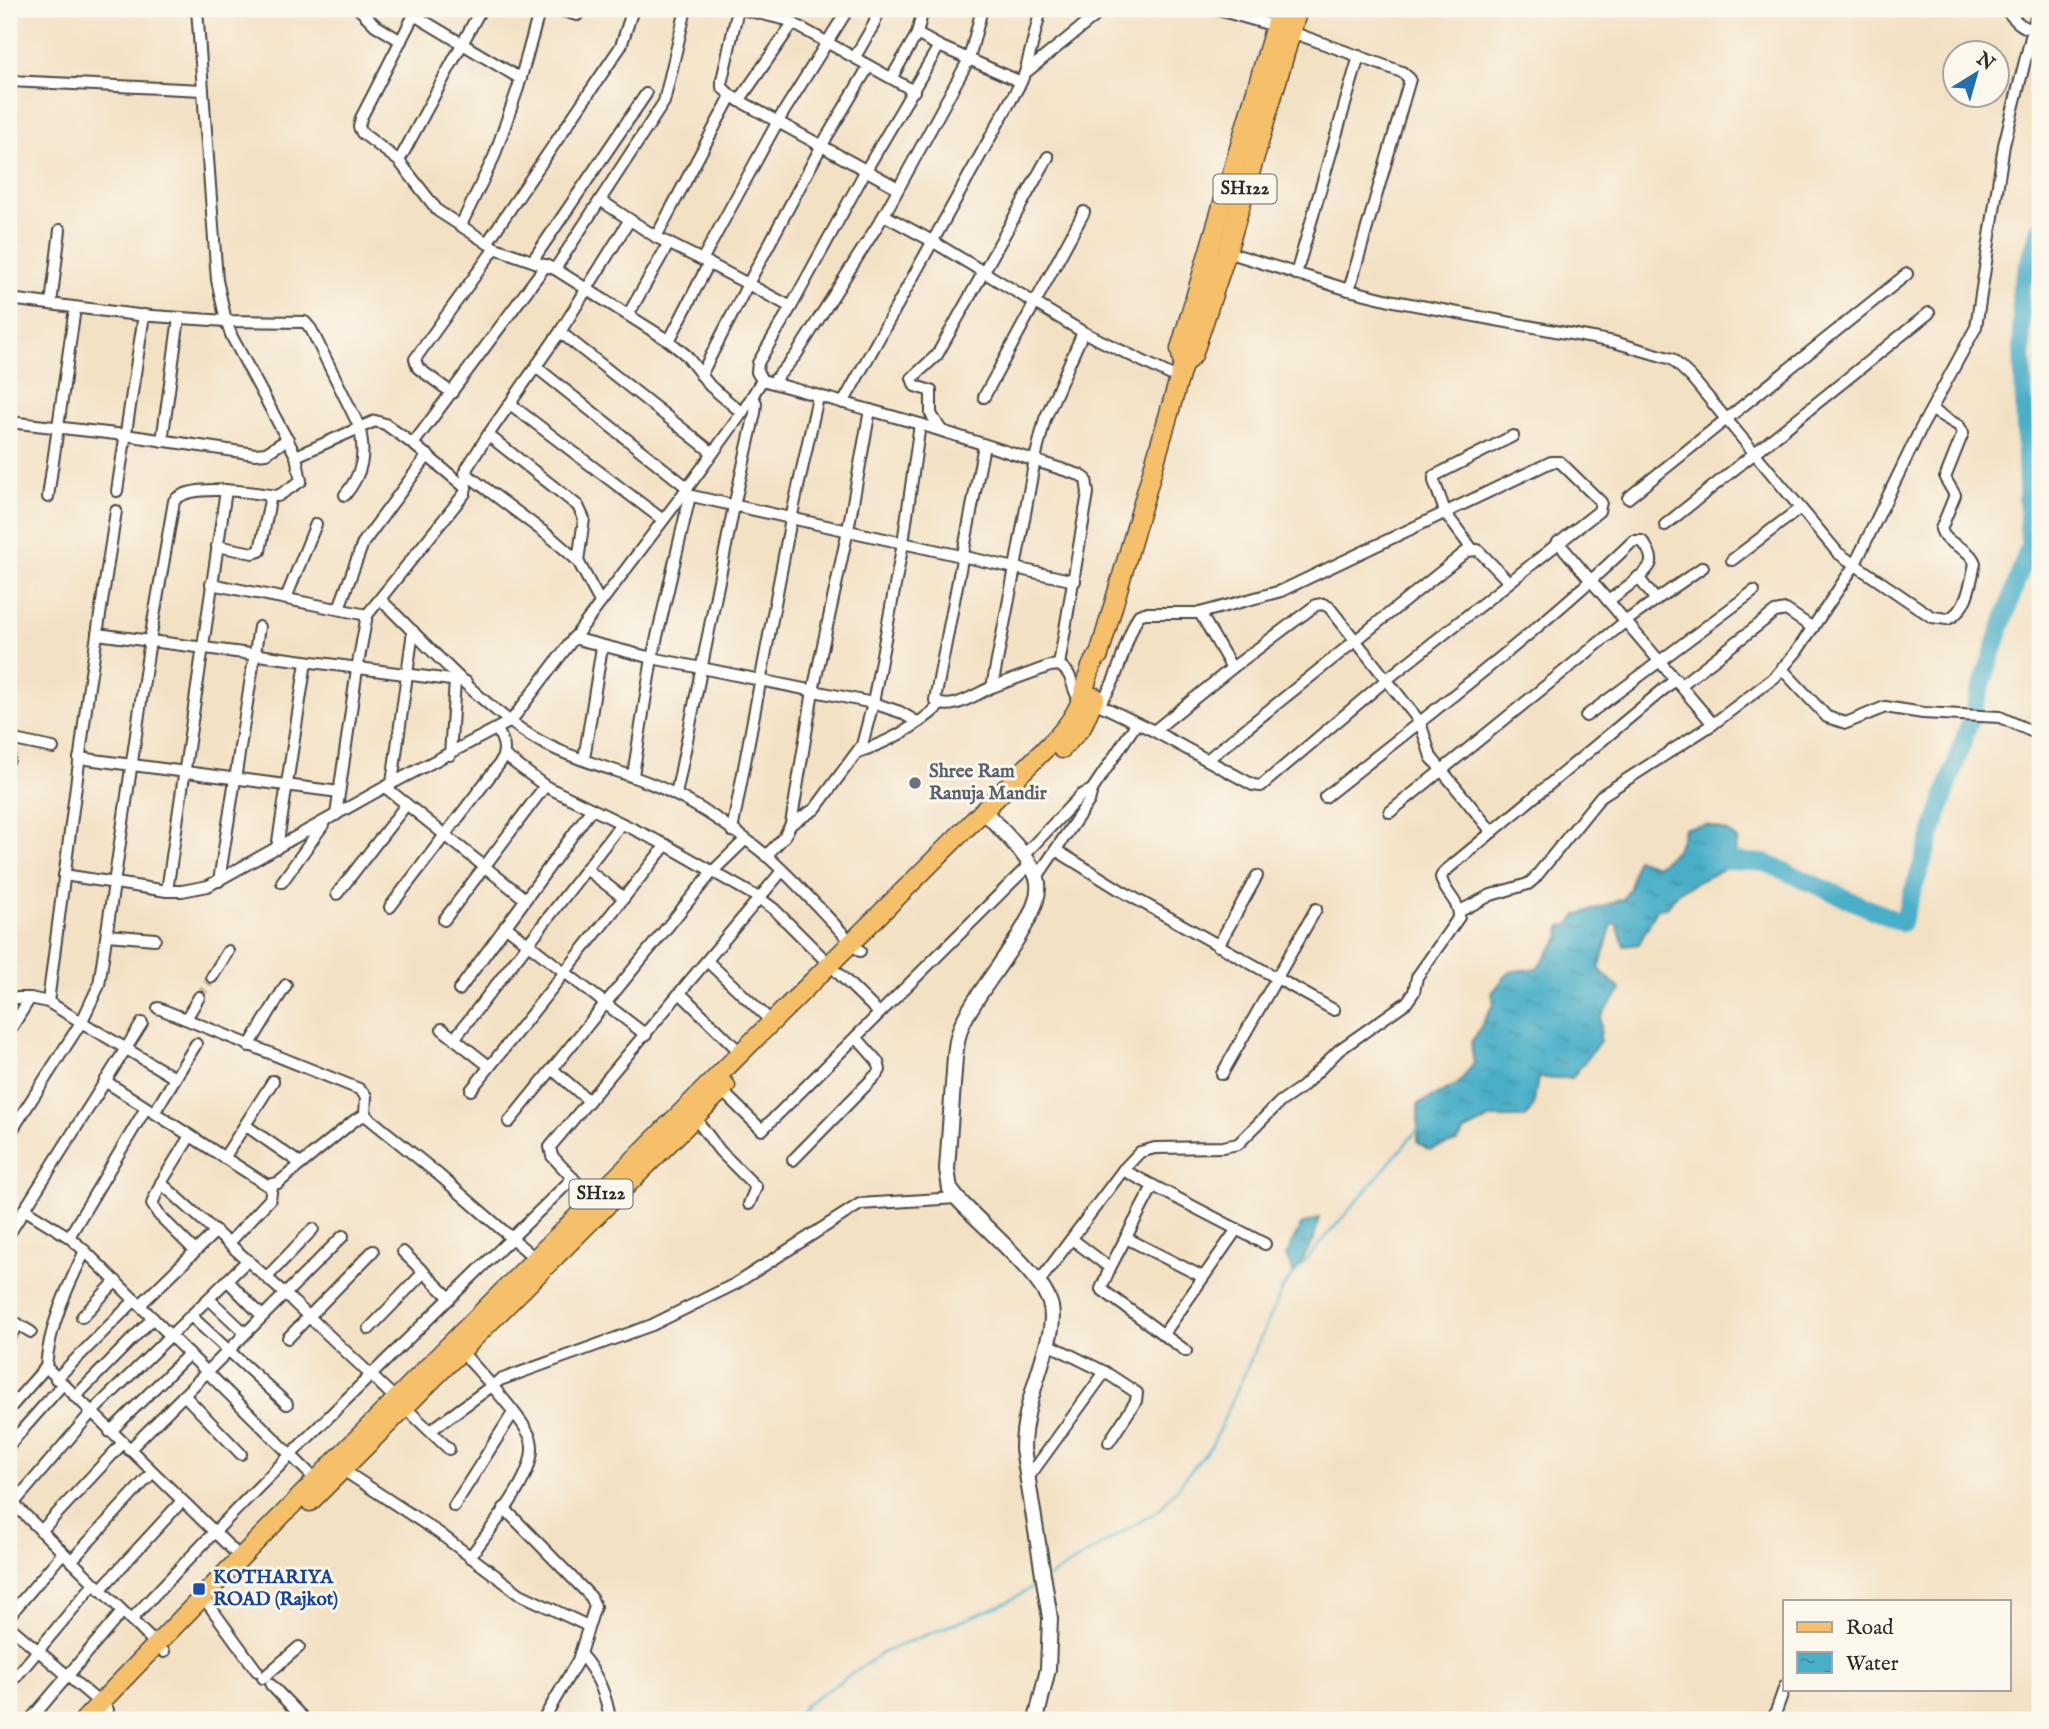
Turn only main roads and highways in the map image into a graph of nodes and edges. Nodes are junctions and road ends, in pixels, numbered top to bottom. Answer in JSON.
{"nodes":[{"id":1,"x":1280,"y":9,"type":"edge"},
{"id":2,"x":1298,"y":9,"type":"edge"},
{"id":3,"x":1283,"y":29,"type":"junction"},
{"id":4,"x":1181,"y":372,"type":"junction"},
{"id":5,"x":834,"y":969,"type":"junction"},
{"id":6,"x":662,"y":1142,"type":"junction"},
{"id":7,"x":540,"y":1263,"type":"junction"},
{"id":8,"x":399,"y":1404,"type":"junction"},
{"id":9,"x":320,"y":1484,"type":"junction"},
{"id":10,"x":160,"y":1648,"type":"junction"},
{"id":11,"x":102,"y":1711,"type":"edge"},
{"id":12,"x":84,"y":1720,"type":"edge"}],
"edges":[{"from":1,"to":3,"type":"main road","number":"SH122"},
{"from":2,"to":3,"type":"main road","number":"SH122"},
{"from":3,"to":4,"type":"main road","number":"SH122"},
{"from":3,"to":4,"type":"main road","number":"SH122"},
{"from":4,"to":5,"type":"main road","number":"SH122"},
{"from":5,"to":6,"type":"main road","number":"SH122"},
{"from":5,"to":6,"type":"main road","number":"SH122"},
{"from":6,"to":7,"type":"main road","number":"SH122"},
{"from":6,"to":7,"type":"main road","number":"SH122"},
{"from":7,"to":8,"type":"main road","number":"SH122"},
{"from":7,"to":8,"type":"main road","number":"SH122"},
{"from":8,"to":9,"type":"main road","number":"SH122"},
{"from":8,"to":9,"type":"main road","number":"SH122"},
{"from":9,"to":10,"type":"main road","number":"SH122"},
{"from":9,"to":10,"type":"main road","number":"SH122"},
{"from":10,"to":11,"type":"main road","number":"SH122"},
{"from":11,"to":12,"type":"main road","number":"SH122"}]}
